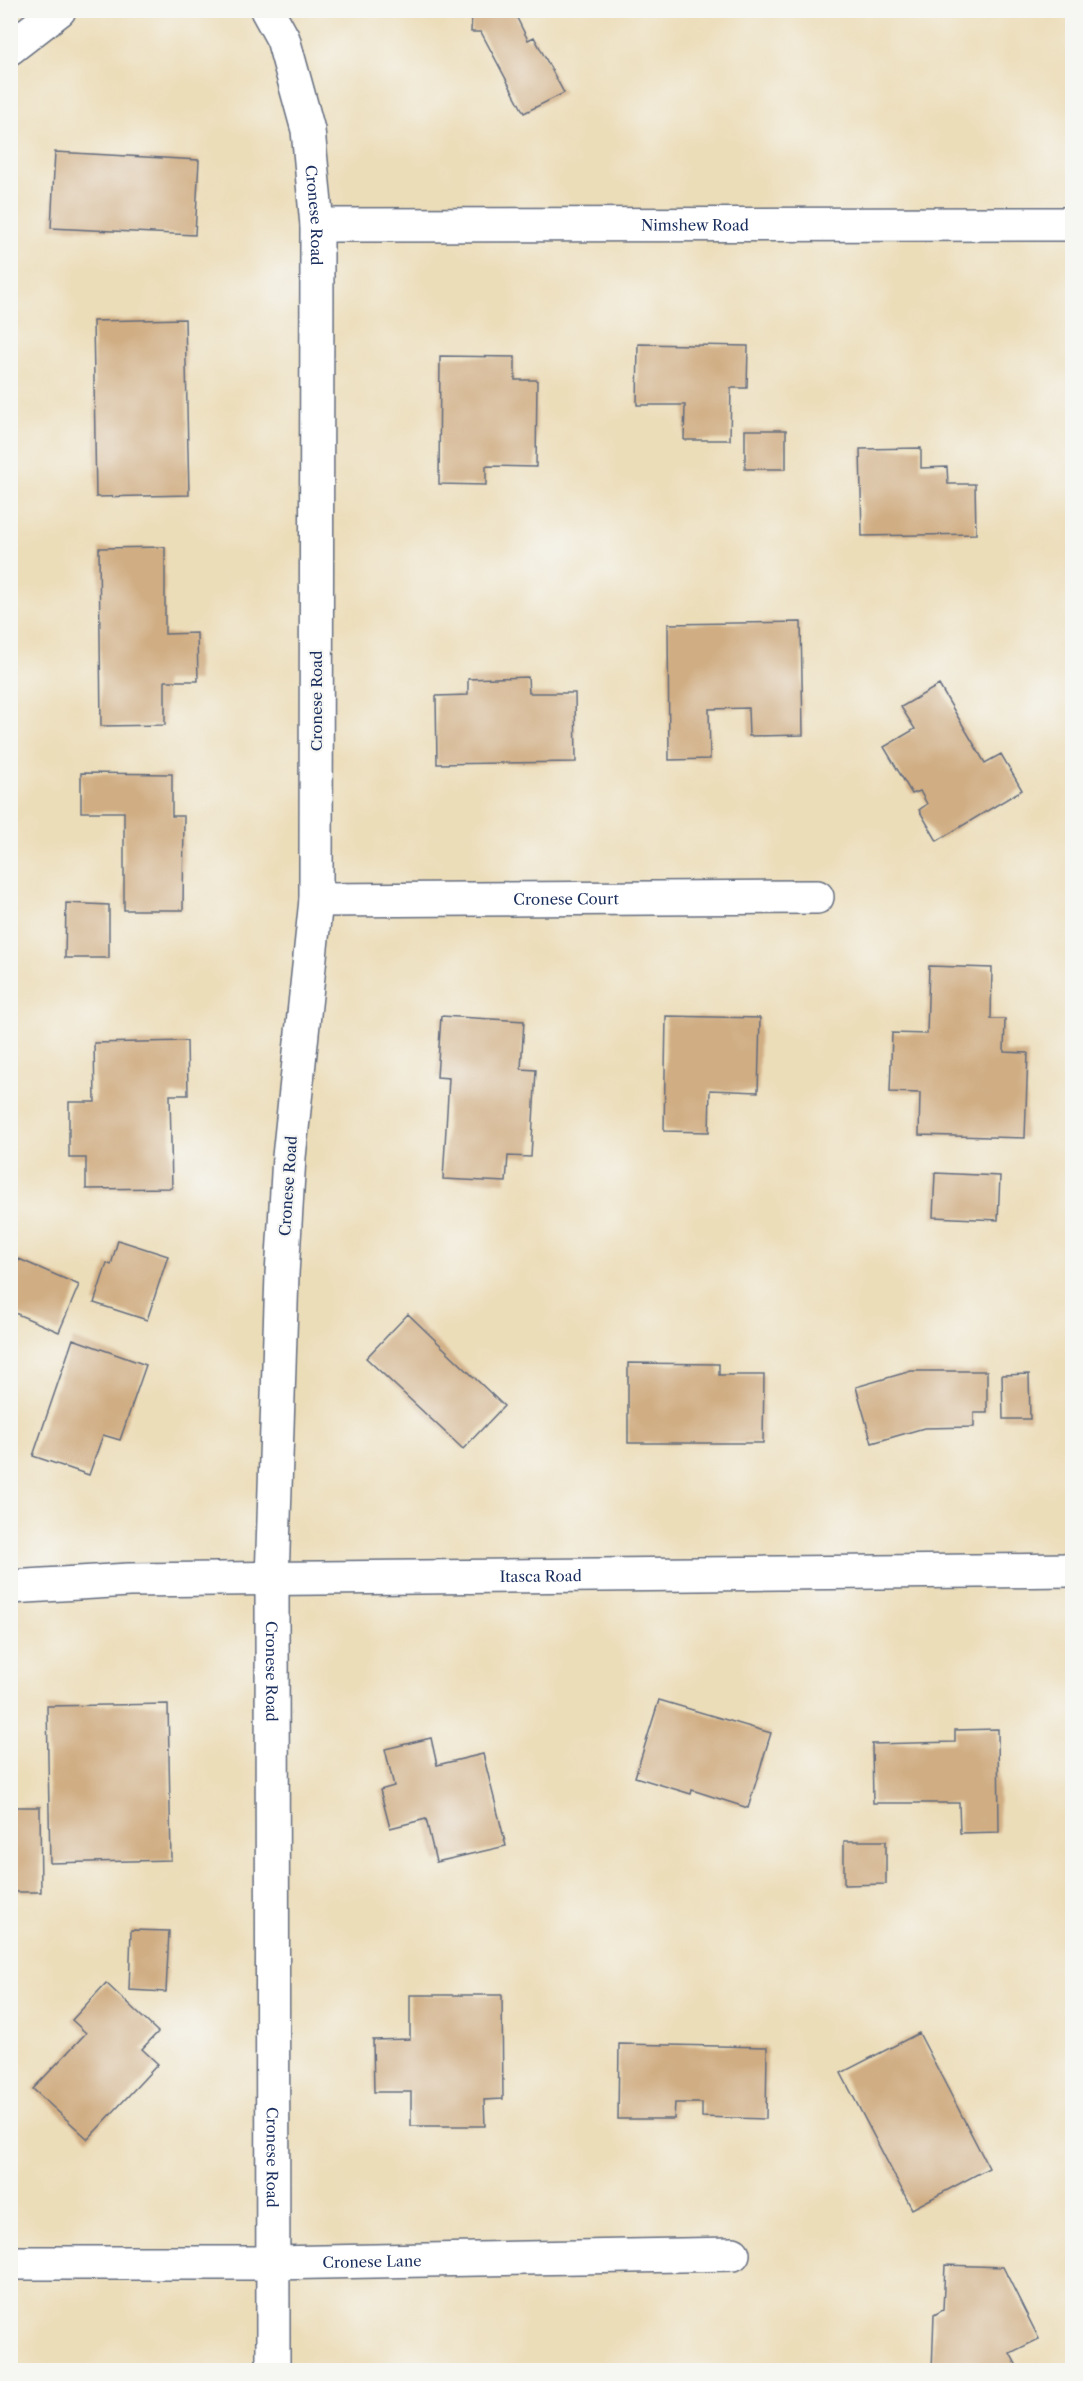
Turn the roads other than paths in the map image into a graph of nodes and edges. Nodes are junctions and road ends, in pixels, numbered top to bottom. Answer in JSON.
{"nodes":[{"id":1,"x":59,"y":10,"type":"edge"},
{"id":2,"x":267,"y":10,"type":"edge"},
{"id":3,"x":10,"y":48,"type":"edge"},
{"id":4,"x":1072,"y":224,"type":"edge"},
{"id":5,"x":317,"y":225,"type":"junction"},
{"id":6,"x":817,"y":897,"type":"dead end"},
{"id":7,"x":316,"y":900,"type":"junction"},
{"id":8,"x":1072,"y":1570,"type":"edge"},
{"id":9,"x":272,"y":1580,"type":"junction"},
{"id":10,"x":10,"y":1587,"type":"edge"},
{"id":11,"x":733,"y":2254,"type":"dead end"},
{"id":12,"x":10,"y":2263,"type":"edge"},
{"id":13,"x":272,"y":2263,"type":"junction"},
{"id":14,"x":273,"y":2370,"type":"edge"}],
"edges":[{"from":1,"to":3,"type":"street"},
{"from":2,"to":5,"type":"street","name":"Cronese Road"},
{"from":4,"to":5,"type":"street","name":"Nimshew Road"},
{"from":5,"to":7,"type":"street","name":"Cronese Road"},
{"from":6,"to":7,"type":"street","name":"Cronese Court"},
{"from":7,"to":9,"type":"street","name":"Cronese Road"},
{"from":8,"to":9,"type":"street","name":"Itasca Road"},
{"from":9,"to":10,"type":"street","name":"Itasca Road"},
{"from":9,"to":13,"type":"street","name":"Cronese Road"},
{"from":11,"to":13,"type":"street","name":"Cronese Lane"},
{"from":12,"to":13,"type":"street","name":"Cronese Lane"},
{"from":13,"to":14,"type":"street","name":"Cronese Road"}]}
